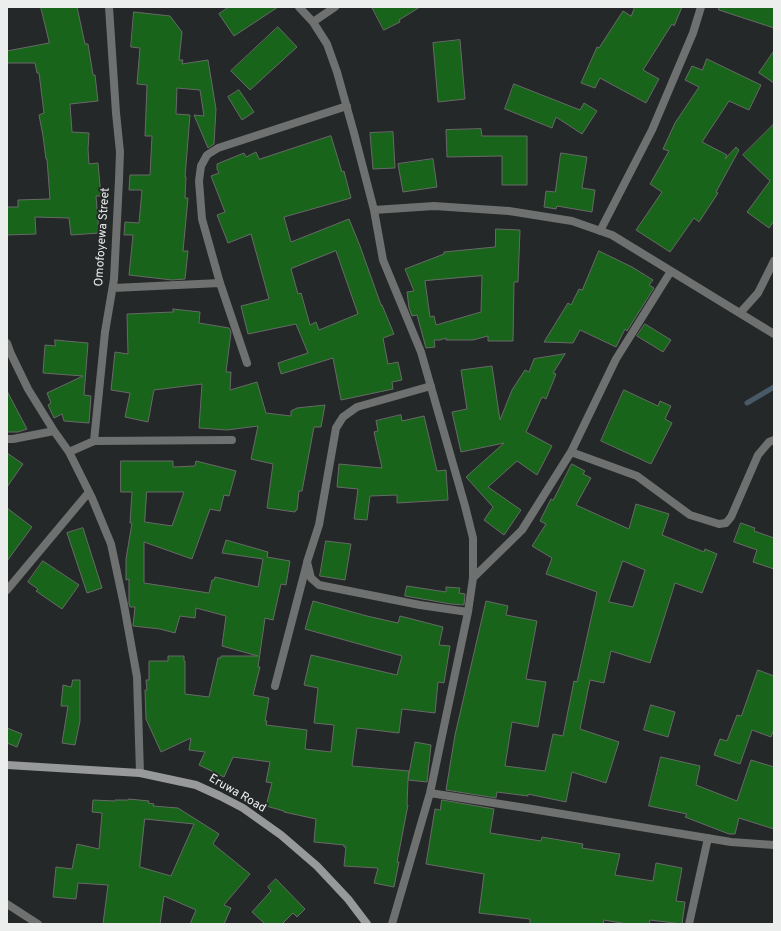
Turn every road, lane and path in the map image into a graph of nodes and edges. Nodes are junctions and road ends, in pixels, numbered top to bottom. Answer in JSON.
{"nodes":[{"id":1,"x":109,"y":7,"type":"edge"},
{"id":2,"x":299,"y":7,"type":"edge"},
{"id":3,"x":335,"y":7,"type":"edge"},
{"id":4,"x":701,"y":7,"type":"edge"},
{"id":5,"x":313,"y":22,"type":"junction"},
{"id":6,"x":346,"y":106,"type":"junction"},
{"id":7,"x":374,"y":210,"type":"junction"},
{"id":8,"x":600,"y":231,"type":"junction"},
{"id":9,"x":774,"y":261,"type":"edge"},
{"id":10,"x":671,"y":271,"type":"junction"},
{"id":11,"x":220,"y":284,"type":"junction"},
{"id":12,"x":113,"y":288,"type":"junction"},
{"id":13,"x":740,"y":313,"type":"junction"},
{"id":14,"x":774,"y":334,"type":"edge"},
{"id":15,"x":7,"y":343,"type":"edge"},
{"id":16,"x":247,"y":363,"type":"dead end"},
{"id":17,"x":431,"y":386,"type":"junction"},
{"id":18,"x":54,"y":431,"type":"junction"},
{"id":19,"x":7,"y":439,"type":"edge"},
{"id":20,"x":232,"y":440,"type":"dead end"},
{"id":21,"x":774,"y":440,"type":"edge"},
{"id":22,"x":94,"y":441,"type":"junction"},
{"id":23,"x":69,"y":452,"type":"junction"},
{"id":24,"x":571,"y":452,"type":"junction"},
{"id":25,"x":89,"y":492,"type":"junction"},
{"id":26,"x":307,"y":562,"type":"junction"},
{"id":27,"x":473,"y":578,"type":"junction"},
{"id":28,"x":7,"y":590,"type":"edge"},
{"id":29,"x":468,"y":612,"type":"junction"},
{"id":30,"x":275,"y":686,"type":"dead end"},
{"id":31,"x":7,"y":765,"type":"edge"},
{"id":32,"x":140,"y":774,"type":"junction"},
{"id":33,"x":430,"y":794,"type":"junction"},
{"id":34,"x":708,"y":838,"type":"junction"},
{"id":35,"x":774,"y":845,"type":"edge"},
{"id":36,"x":7,"y":904,"type":"edge"},
{"id":37,"x":38,"y":924,"type":"edge"},
{"id":38,"x":367,"y":924,"type":"edge"},
{"id":39,"x":392,"y":924,"type":"edge"},
{"id":40,"x":689,"y":924,"type":"edge"}],
"edges":[{"from":1,"to":12,"type":"street","name":"Omofoyewa Street"},
{"from":2,"to":5,"type":"street"},
{"from":3,"to":5,"type":"street"},
{"from":4,"to":8,"type":"street"},
{"from":5,"to":6,"type":"street"},
{"from":6,"to":7,"type":"street"},
{"from":6,"to":11,"type":"street"},
{"from":7,"to":8,"type":"street"},
{"from":7,"to":17,"type":"street"},
{"from":8,"to":10,"type":"street"},
{"from":9,"to":13,"type":"street"},
{"from":10,"to":13,"type":"street"},
{"from":10,"to":24,"type":"street"},
{"from":11,"to":12,"type":"street"},
{"from":11,"to":16,"type":"street"},
{"from":12,"to":22,"type":"street","name":"Omofoyewa Street"},
{"from":13,"to":14,"type":"street"},
{"from":15,"to":18,"type":"street"},
{"from":17,"to":26,"type":"street"},
{"from":17,"to":27,"type":"street"},
{"from":18,"to":19,"type":"street"},
{"from":18,"to":23,"type":"street"},
{"from":20,"to":22,"type":"street"},
{"from":21,"to":24,"type":"street"},
{"from":22,"to":23,"type":"street"},
{"from":23,"to":25,"type":"street"},
{"from":24,"to":27,"type":"street"},
{"from":25,"to":28,"type":"street"},
{"from":25,"to":32,"type":"street"},
{"from":26,"to":29,"type":"street"},
{"from":26,"to":30,"type":"street"},
{"from":27,"to":29,"type":"street"},
{"from":29,"to":33,"type":"street"},
{"from":31,"to":32,"type":"main road","name":"Eruwa Road"},
{"from":32,"to":38,"type":"main road","name":"Eruwa Road"},
{"from":33,"to":34,"type":"street"},
{"from":33,"to":39,"type":"street"},
{"from":34,"to":35,"type":"street"},
{"from":34,"to":40,"type":"street"},
{"from":36,"to":37,"type":"street"}]}
